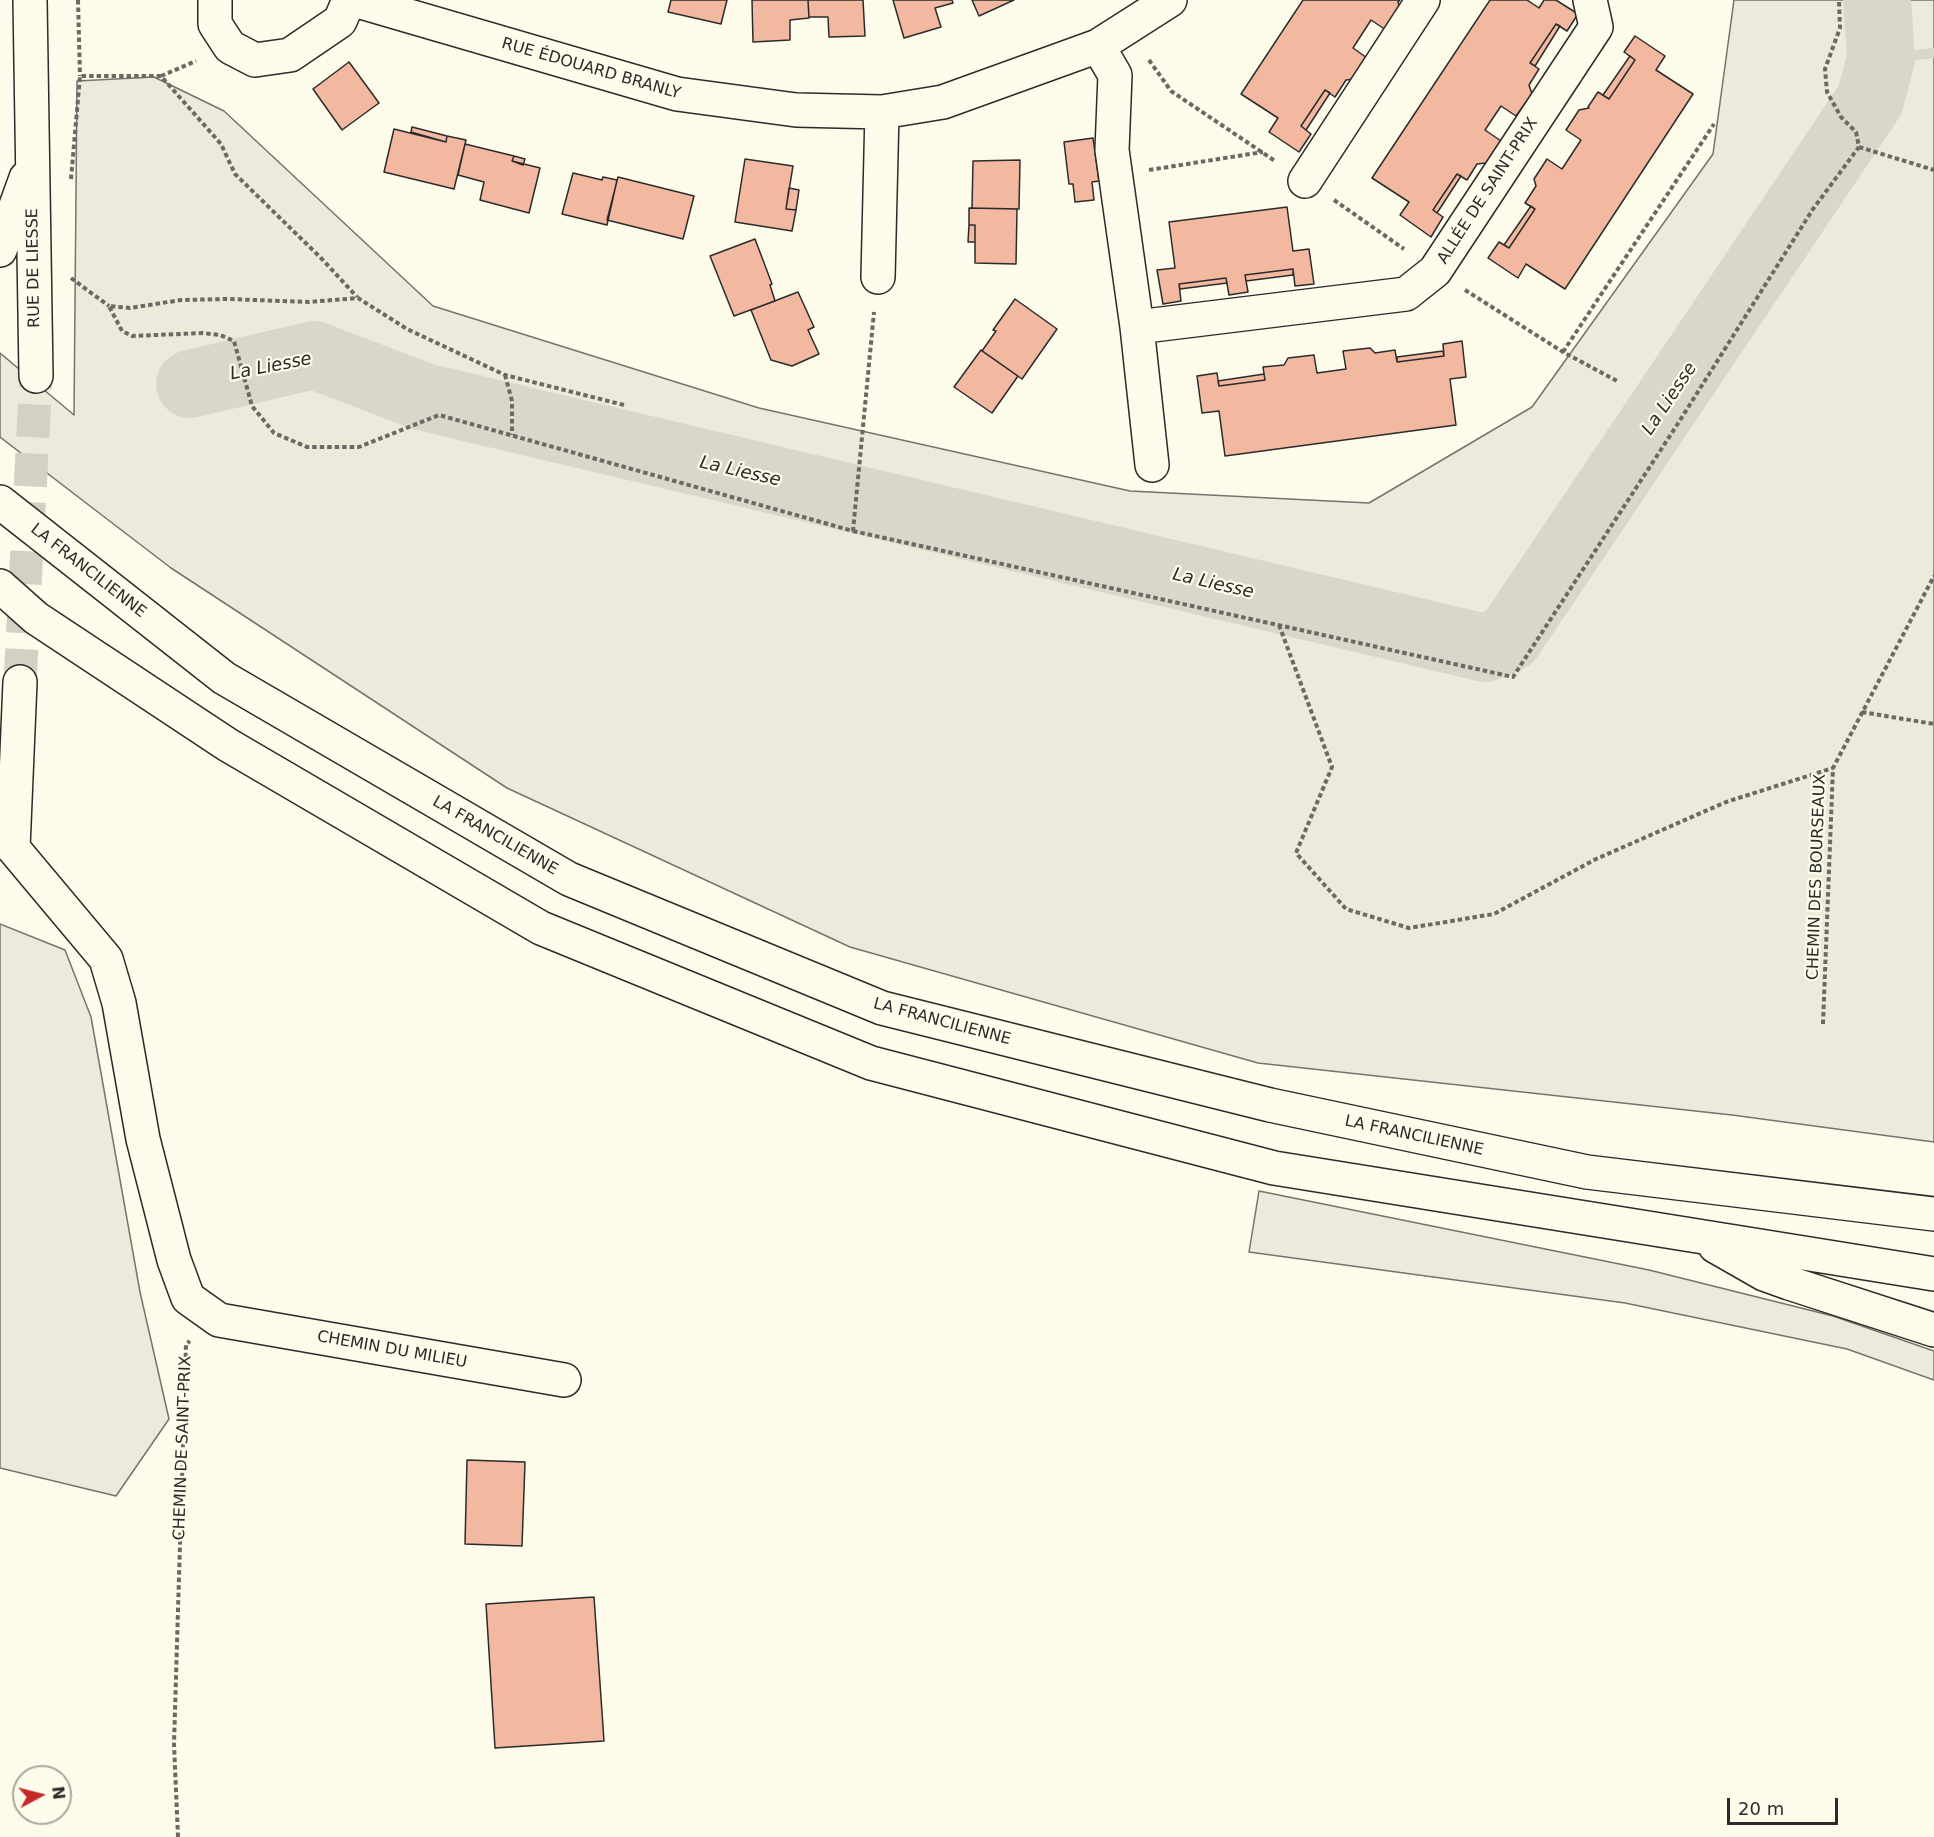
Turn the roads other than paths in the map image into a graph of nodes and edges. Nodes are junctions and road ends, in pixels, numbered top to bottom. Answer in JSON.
{"nodes":[{"id":1,"x":30,"y":0,"type":"edge"},
{"id":2,"x":215,"y":0,"type":"edge"},
{"id":3,"x":349,"y":0,"type":"edge"},
{"id":4,"x":354,"y":0,"type":"edge"},
{"id":5,"x":1170,"y":0,"type":"edge"},
{"id":6,"x":1423,"y":0,"type":"edge"},
{"id":7,"x":1590,"y":0,"type":"edge"},
{"id":8,"x":1098,"y":46,"type":"junction"},
{"id":9,"x":882,"y":112,"type":"junction"},
{"id":10,"x":32,"y":159,"type":"junction"},
{"id":11,"x":1305,"y":181,"type":"road end"},
{"id":12,"x":0,"y":250,"type":"edge"},
{"id":13,"x":878,"y":277,"type":"road end"},
{"id":14,"x":1137,"y":327,"type":"junction"},
{"id":15,"x":36,"y":376,"type":"tunnel mouth"},
{"id":16,"x":1152,"y":465,"type":"dead end"},
{"id":17,"x":0,"y":502,"type":"edge"},
{"id":18,"x":0,"y":586,"type":"edge"},
{"id":19,"x":20,"y":682,"type":"tunnel mouth"},
{"id":20,"x":7,"y":851,"type":"edge"},
{"id":21,"x":1934,"y":1214,"type":"edge"},
{"id":22,"x":1698,"y":1236,"type":"junction"},
{"id":23,"x":1934,"y":1274,"type":"edge"},
{"id":24,"x":1934,"y":1330,"type":"edge"},
{"id":25,"x":564,"y":1380,"type":"dead end"}],
"edges":[{"from":1,"to":10,"type":"main road","name":"RUE DE LIESSE"},
{"from":2,"to":3,"type":"main road"},
{"from":4,"to":9,"type":"main road","name":"RUE ÉDOUARD BRANLY"},
{"from":5,"to":8,"type":"main road","name":"RUE ÉDOUARD BRANLY"},
{"from":6,"to":11,"type":"main road"},
{"from":7,"to":14,"type":"main road","name":"ALLÉE DE SAINT-PRIX"},
{"from":8,"to":9,"type":"main road","name":"RUE ÉDOUARD BRANLY"},
{"from":8,"to":14,"type":"main road"},
{"from":9,"to":13,"type":"main road"},
{"from":10,"to":12,"type":"main road","name":"RUE DE LIESSE"},
{"from":10,"to":15,"type":"main road","name":"RUE DE LIESSE"},
{"from":14,"to":16,"type":"main road"},
{"from":17,"to":21,"type":"main road","name":"LA FRANCILIENNE"},
{"from":18,"to":22,"type":"main road"},
{"from":19,"to":20,"type":"main road"},
{"from":20,"to":25,"type":"main road","name":"CHEMIN DU MILIEU"},
{"from":22,"to":23,"type":"main road"},
{"from":22,"to":24,"type":"main road"}]}
